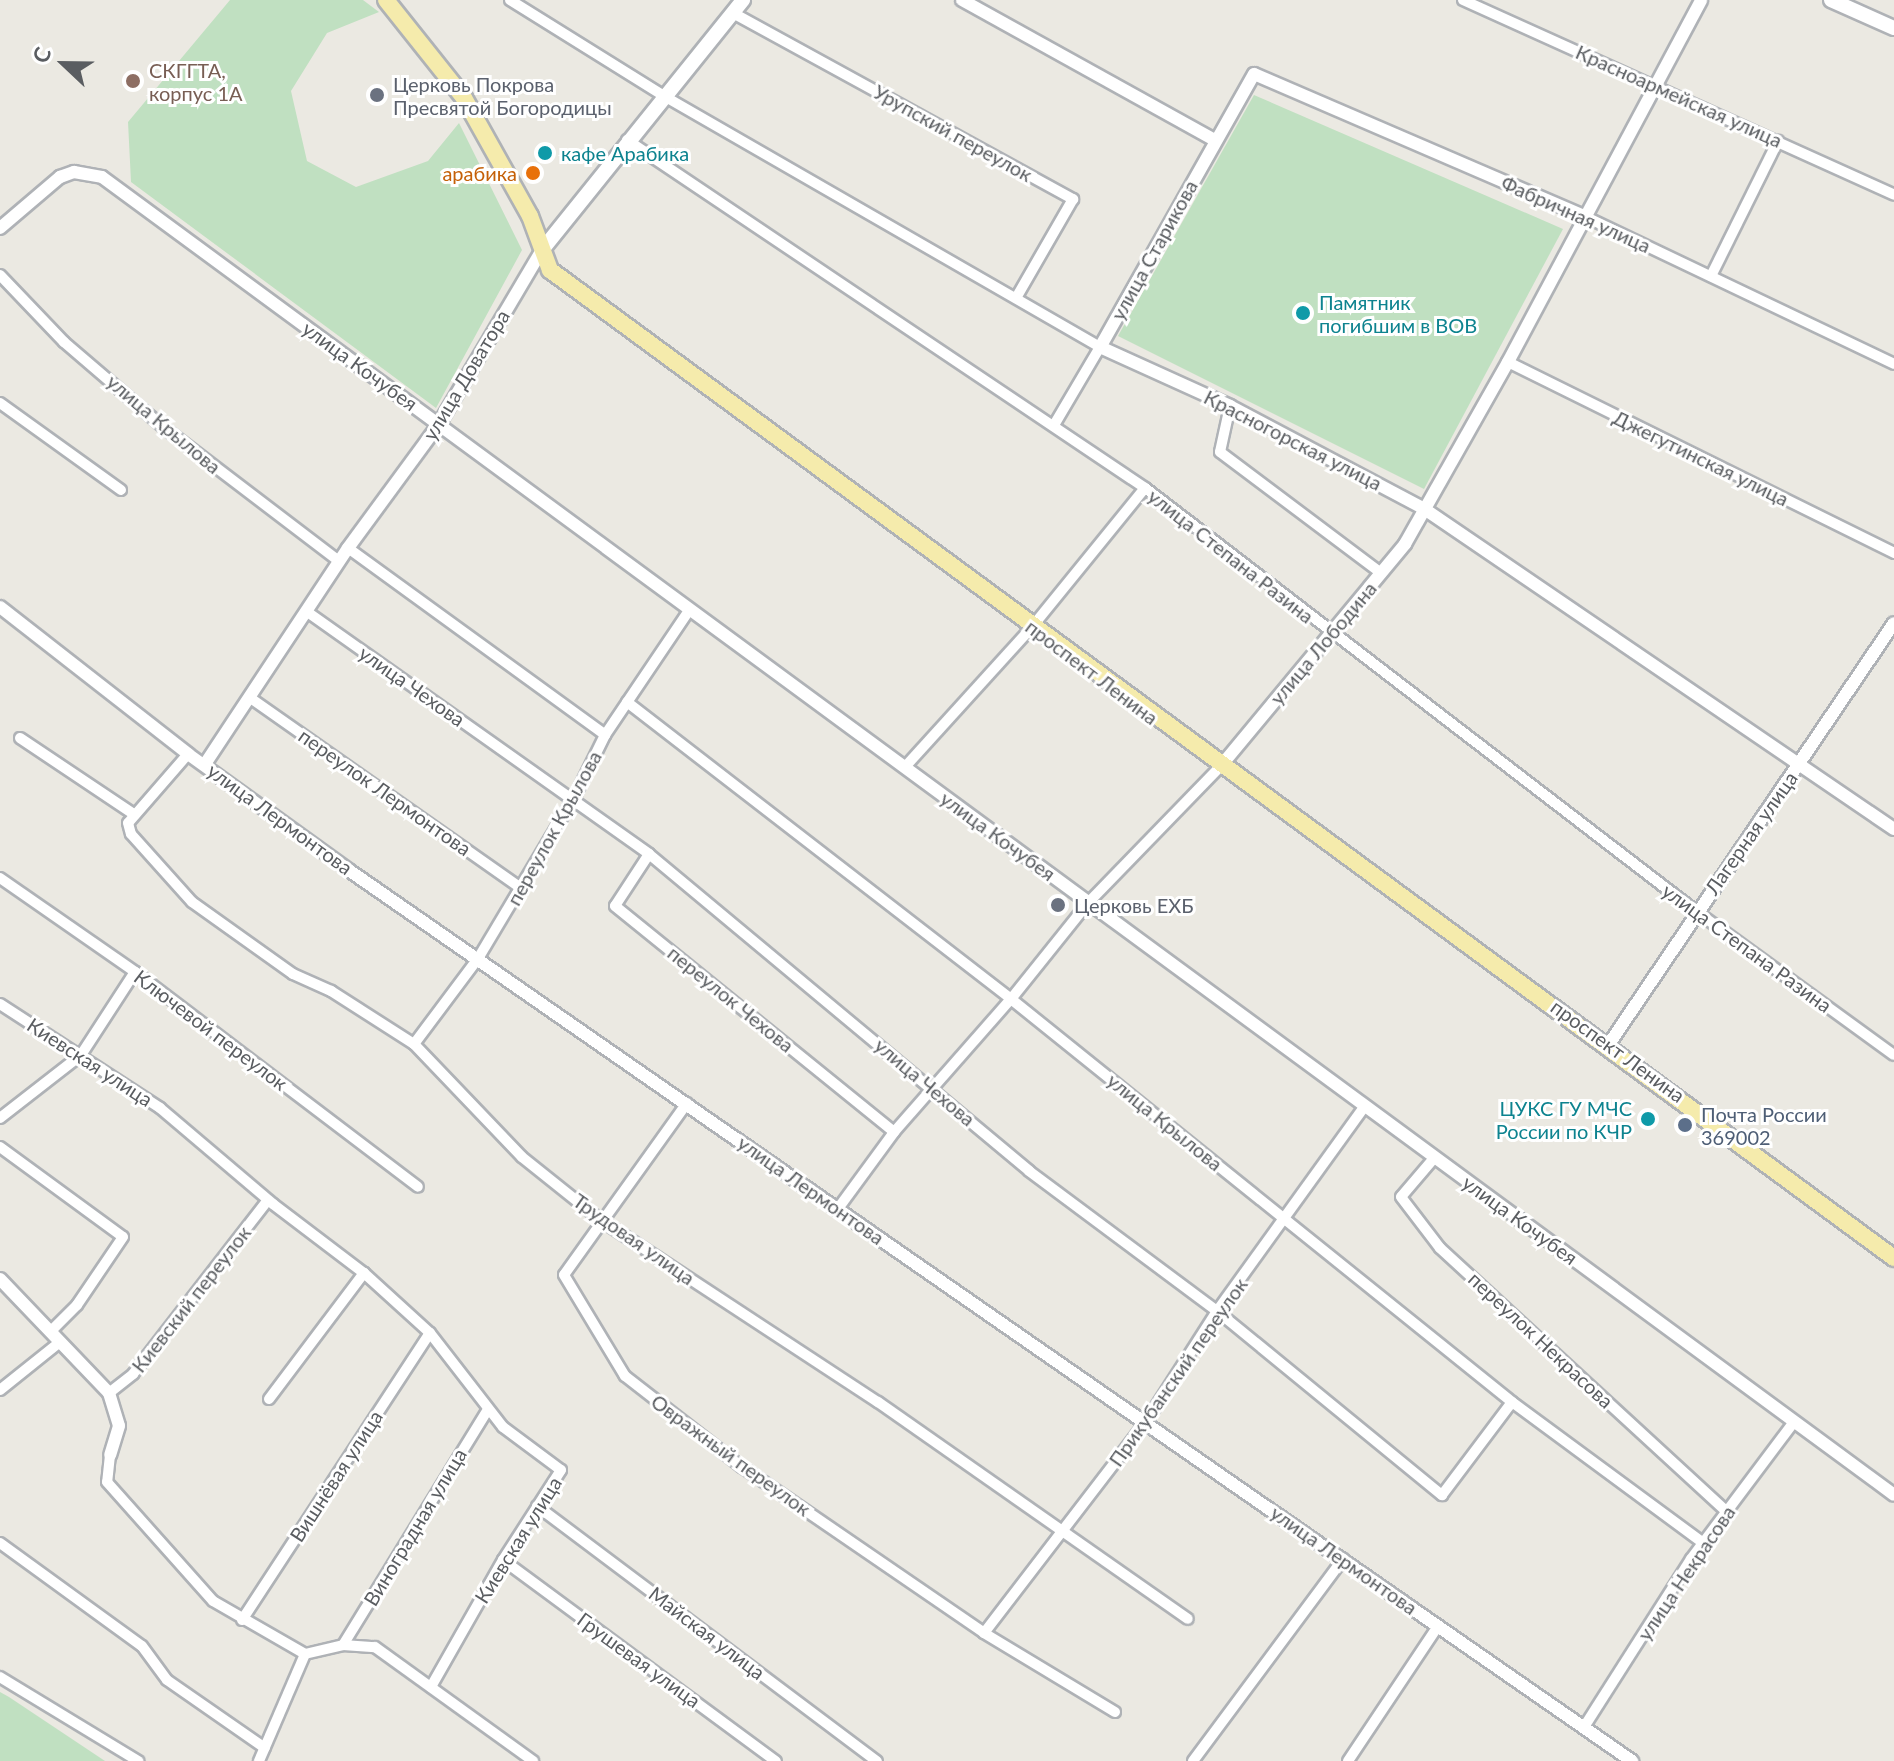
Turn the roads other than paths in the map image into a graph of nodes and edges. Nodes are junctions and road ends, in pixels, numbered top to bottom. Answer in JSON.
{"nodes":[{"id":1,"x":386,"y":0,"type":"edge"},
{"id":2,"x":510,"y":0,"type":"edge"},
{"id":3,"x":743,"y":0,"type":"edge"},
{"id":4,"x":962,"y":0,"type":"edge"},
{"id":5,"x":1463,"y":0,"type":"edge"},
{"id":6,"x":1701,"y":0,"type":"edge"},
{"id":7,"x":1831,"y":0,"type":"edge"},
{"id":8,"x":733,"y":13,"type":"junction"},
{"id":9,"x":1894,"y":28,"type":"edge"},
{"id":10,"x":1254,"y":74,"type":"joint"},
{"id":11,"x":1656,"y":84,"type":"junction"},
{"id":12,"x":664,"y":96,"type":"junction"},
{"id":13,"x":627,"y":140,"type":"junction"},
{"id":14,"x":1215,"y":140,"type":"junction"},
{"id":15,"x":1778,"y":141,"type":"junction"},
{"id":16,"x":1894,"y":195,"type":"edge"},
{"id":17,"x":1586,"y":217,"type":"junction"},
{"id":18,"x":0,"y":228,"type":"edge"},
{"id":19,"x":542,"y":250,"type":"junction"},
{"id":20,"x":0,"y":275,"type":"edge"},
{"id":21,"x":1711,"y":276,"type":"junction"},
{"id":22,"x":1016,"y":298,"type":"junction"},
{"id":23,"x":1100,"y":347,"type":"junction"},
{"id":24,"x":1508,"y":362,"type":"junction"},
{"id":25,"x":1894,"y":364,"type":"edge"},
{"id":26,"x":0,"y":403,"type":"edge"},
{"id":27,"x":1230,"y":406,"type":"junction"},
{"id":28,"x":439,"y":424,"type":"junction"},
{"id":29,"x":1054,"y":425,"type":"junction"},
{"id":30,"x":1145,"y":488,"type":"junction"},
{"id":31,"x":121,"y":490,"type":"dead end"},
{"id":32,"x":1423,"y":508,"type":"junction"},
{"id":33,"x":348,"y":548,"type":"junction"},
{"id":34,"x":1894,"y":553,"type":"edge"},
{"id":35,"x":339,"y":561,"type":"junction"},
{"id":36,"x":1381,"y":573,"type":"junction"},
{"id":37,"x":0,"y":607,"type":"edge"},
{"id":38,"x":690,"y":609,"type":"junction"},
{"id":39,"x":306,"y":611,"type":"junction"},
{"id":40,"x":1894,"y":623,"type":"edge"},
{"id":41,"x":1032,"y":627,"type":"junction"},
{"id":42,"x":1330,"y":634,"type":"junction"},
{"id":43,"x":249,"y":697,"type":"junction"},
{"id":44,"x":627,"y":702,"type":"junction"},
{"id":45,"x":605,"y":735,"type":"junction"},
{"id":46,"x":20,"y":738,"type":"dead end"},
{"id":47,"x":188,"y":754,"type":"junction"},
{"id":48,"x":1800,"y":763,"type":"junction"},
{"id":49,"x":205,"y":764,"type":"junction"},
{"id":50,"x":905,"y":767,"type":"junction"},
{"id":51,"x":1220,"y":767,"type":"junction"},
{"id":52,"x":573,"y":800,"type":"junction"},
{"id":53,"x":135,"y":815,"type":"junction"},
{"id":54,"x":1894,"y":829,"type":"edge"},
{"id":55,"x":649,"y":854,"type":"junction"},
{"id":56,"x":0,"y":878,"type":"edge"},
{"id":57,"x":521,"y":888,"type":"junction"},
{"id":58,"x":1088,"y":903,"type":"junction"},
{"id":59,"x":1697,"y":912,"type":"junction"},
{"id":60,"x":479,"y":957,"type":"junction"},
{"id":61,"x":135,"y":972,"type":"junction"},
{"id":62,"x":1011,"y":999,"type":"junction"},
{"id":63,"x":0,"y":1004,"type":"edge"},
{"id":64,"x":414,"y":1044,"type":"junction"},
{"id":65,"x":1609,"y":1044,"type":"junction"},
{"id":66,"x":81,"y":1055,"type":"junction"},
{"id":67,"x":1894,"y":1055,"type":"edge"},
{"id":68,"x":932,"y":1087,"type":"junction"},
{"id":69,"x":687,"y":1103,"type":"junction"},
{"id":70,"x":1365,"y":1106,"type":"junction"},
{"id":71,"x":0,"y":1118,"type":"edge"},
{"id":72,"x":894,"y":1132,"type":"junction"},
{"id":73,"x":0,"y":1147,"type":"edge"},
{"id":74,"x":1435,"y":1157,"type":"junction"},
{"id":75,"x":418,"y":1187,"type":"dead end"},
{"id":76,"x":268,"y":1200,"type":"junction"},
{"id":77,"x":837,"y":1210,"type":"junction"},
{"id":78,"x":1287,"y":1219,"type":"junction"},
{"id":79,"x":602,"y":1221,"type":"junction"},
{"id":80,"x":1894,"y":1258,"type":"edge"},
{"id":81,"x":364,"y":1273,"type":"junction"},
{"id":82,"x":0,"y":1279,"type":"edge"},
{"id":83,"x":1217,"y":1311,"type":"junction"},
{"id":84,"x":50,"y":1332,"type":"junction"},
{"id":85,"x":430,"y":1333,"type":"junction"},
{"id":86,"x":60,"y":1342,"type":"junction"},
{"id":87,"x":0,"y":1390,"type":"edge"},
{"id":88,"x":109,"y":1393,"type":"junction"},
{"id":89,"x":269,"y":1399,"type":"dead end"},
{"id":90,"x":1512,"y":1402,"type":"junction"},
{"id":91,"x":488,"y":1409,"type":"junction"},
{"id":92,"x":1146,"y":1422,"type":"junction"},
{"id":93,"x":1794,"y":1422,"type":"junction"},
{"id":94,"x":110,"y":1455,"type":"joint"},
{"id":95,"x":1894,"y":1495,"type":"edge"},
{"id":96,"x":537,"y":1506,"type":"junction"},
{"id":97,"x":1727,"y":1512,"type":"junction"},
{"id":98,"x":1063,"y":1532,"type":"junction"},
{"id":99,"x":0,"y":1543,"type":"edge"},
{"id":100,"x":1703,"y":1543,"type":"junction"},
{"id":101,"x":1343,"y":1559,"type":"junction"},
{"id":102,"x":503,"y":1560,"type":"junction"},
{"id":103,"x":1188,"y":1619,"type":"dead end"},
{"id":104,"x":242,"y":1620,"type":"junction"},
{"id":105,"x":1438,"y":1626,"type":"junction"},
{"id":106,"x":984,"y":1633,"type":"junction"},
{"id":107,"x":343,"y":1645,"type":"junction"},
{"id":108,"x":305,"y":1654,"type":"junction"},
{"id":109,"x":0,"y":1677,"type":"edge"},
{"id":110,"x":431,"y":1687,"type":"junction"},
{"id":111,"x":1115,"y":1712,"type":"dead end"},
{"id":112,"x":1584,"y":1727,"type":"junction"},
{"id":113,"x":265,"y":1748,"type":"junction"},
{"id":114,"x":138,"y":1761,"type":"edge"},
{"id":115,"x":259,"y":1761,"type":"edge"},
{"id":116,"x":533,"y":1761,"type":"edge"},
{"id":117,"x":776,"y":1761,"type":"edge"},
{"id":118,"x":877,"y":1761,"type":"edge"},
{"id":119,"x":1193,"y":1761,"type":"edge"},
{"id":120,"x":1348,"y":1761,"type":"edge"},
{"id":121,"x":1632,"y":1761,"type":"edge"}],
"edges":[{"from":1,"to":19,"type":"main road","name":"проспект Ленина"},
{"from":2,"to":12,"type":"street"},
{"from":3,"to":8,"type":"main road","name":"улица Доватора"},
{"from":4,"to":14,"type":"street"},
{"from":5,"to":11,"type":"street","name":"Красноармейская улица"},
{"from":6,"to":11,"type":"street","name":"улица Лободина"},
{"from":7,"to":9,"type":"main road"},
{"from":8,"to":12,"type":"main road","name":"улица Доватора"},
{"from":8,"to":22,"type":"street","name":"Урупский переулок"},
{"from":10,"to":14,"type":"street","name":"улица Старикова"},
{"from":10,"to":17,"type":"street","name":"Фабричная улица"},
{"from":11,"to":15,"type":"street","name":"Красноармейская улица"},
{"from":11,"to":17,"type":"street","name":"улица Лободина"},
{"from":12,"to":13,"type":"main road","name":"улица Доватора"},
{"from":12,"to":22,"type":"street","name":"Красногорская улица"},
{"from":13,"to":19,"type":"main road","name":"улица Доватора"},
{"from":13,"to":29,"type":"street","name":"улица Степана Разина"},
{"from":14,"to":23,"type":"street","name":"улица Старикова"},
{"from":15,"to":16,"type":"street","name":"Красноармейская улица"},
{"from":15,"to":21,"type":"street"},
{"from":17,"to":21,"type":"street","name":"Фабричная улица"},
{"from":17,"to":24,"type":"street","name":"улица Лободина"},
{"from":18,"to":28,"type":"street","name":"улица Кочубея"},
{"from":19,"to":28,"type":"street","name":"улица Доватора"},
{"from":19,"to":41,"type":"main road","name":"проспект Ленина"},
{"from":20,"to":35,"type":"street","name":"улица Крылова"},
{"from":21,"to":25,"type":"street","name":"Фабричная улица"},
{"from":22,"to":23,"type":"street","name":"Красногорская улица"},
{"from":23,"to":27,"type":"street","name":"Красногорская улица"},
{"from":23,"to":29,"type":"street","name":"улица Старикова"},
{"from":24,"to":32,"type":"street","name":"улица Лободина"},
{"from":24,"to":34,"type":"street","name":"Джегутинская улица"},
{"from":26,"to":31,"type":"street"},
{"from":27,"to":32,"type":"street","name":"Красногорская улица"},
{"from":27,"to":36,"type":"street"},
{"from":28,"to":33,"type":"street","name":"улица Доватора"},
{"from":28,"to":38,"type":"street","name":"улица Кочубея"},
{"from":29,"to":30,"type":"street","name":"улица Степана Разина"},
{"from":30,"to":41,"type":"street"},
{"from":30,"to":42,"type":"street","name":"улица Степана Разина"},
{"from":32,"to":36,"type":"street","name":"улица Лободина"},
{"from":32,"to":48,"type":"street","name":"Красногорская улица"},
{"from":33,"to":35,"type":"street","name":"улица Доватора"},
{"from":33,"to":45,"type":"street"},
{"from":35,"to":39,"type":"street","name":"улица Доватора"},
{"from":36,"to":42,"type":"street","name":"улица Лободина"},
{"from":37,"to":47,"type":"street","name":"улица Лермонтова"},
{"from":38,"to":44,"type":"street","name":"переулок Крылова"},
{"from":38,"to":50,"type":"street","name":"улица Кочубея"},
{"from":39,"to":43,"type":"street","name":"улица Доватора"},
{"from":39,"to":52,"type":"street","name":"улица Чехова"},
{"from":40,"to":48,"type":"street","name":"Лагерная улица"},
{"from":41,"to":50,"type":"street"},
{"from":41,"to":51,"type":"main road","name":"проспект Ленина"},
{"from":42,"to":51,"type":"street","name":"улица Лободина"},
{"from":42,"to":59,"type":"street","name":"улица Степана Разина"},
{"from":43,"to":49,"type":"street","name":"улица Доватора"},
{"from":43,"to":57,"type":"street","name":"переулок Лермонтова"},
{"from":44,"to":45,"type":"street","name":"переулок Крылова"},
{"from":44,"to":62,"type":"street","name":"улица Крылова"},
{"from":45,"to":52,"type":"street","name":"переулок Крылова"},
{"from":46,"to":53,"type":"street"},
{"from":47,"to":49,"type":"street","name":"улица Лермонтова"},
{"from":47,"to":53,"type":"street"},
{"from":48,"to":54,"type":"street","name":"Красногорская улица"},
{"from":48,"to":59,"type":"street","name":"Лагерная улица"},
{"from":49,"to":60,"type":"street","name":"улица Лермонтова"},
{"from":50,"to":58,"type":"street","name":"улица Кочубея"},
{"from":51,"to":58,"type":"street","name":"улица Лободина"},
{"from":51,"to":65,"type":"main road","name":"проспект Ленина"},
{"from":52,"to":55,"type":"street","name":"улица Чехова"},
{"from":52,"to":57,"type":"street","name":"переулок Крылова"},
{"from":53,"to":64,"type":"street","name":"Трудовая улица"},
{"from":55,"to":68,"type":"street","name":"улица Чехова"},
{"from":55,"to":72,"type":"street","name":"переулок Чехова"},
{"from":56,"to":61,"type":"street","name":"Ключевой переулок"},
{"from":57,"to":60,"type":"street","name":"переулок Крылова"},
{"from":58,"to":62,"type":"street","name":"улица Лободина"},
{"from":58,"to":70,"type":"street","name":"улица Кочубея"},
{"from":59,"to":65,"type":"street","name":"Лагерная улица"},
{"from":59,"to":67,"type":"street","name":"улица Степана Разина"},
{"from":60,"to":64,"type":"street","name":"переулок Крылова"},
{"from":60,"to":69,"type":"street","name":"улица Лермонтова"},
{"from":61,"to":66,"type":"street"},
{"from":61,"to":75,"type":"street","name":"Ключевой переулок"},
{"from":62,"to":68,"type":"street","name":"улица Лободина"},
{"from":62,"to":78,"type":"street","name":"улица Крылова"},
{"from":63,"to":66,"type":"street","name":"Киевская улица"},
{"from":64,"to":79,"type":"street","name":"Трудовая улица"},
{"from":65,"to":80,"type":"main road","name":"проспект Ленина"},
{"from":66,"to":71,"type":"street"},
{"from":66,"to":76,"type":"street","name":"Киевская улица"},
{"from":68,"to":72,"type":"street","name":"улица Лободина"},
{"from":68,"to":83,"type":"street","name":"улица Чехова"},
{"from":69,"to":77,"type":"street","name":"улица Лермонтова"},
{"from":69,"to":79,"type":"street","name":"Овражный переулок"},
{"from":70,"to":74,"type":"street","name":"улица Кочубея"},
{"from":70,"to":78,"type":"street","name":"Прикубанский переулок"},
{"from":72,"to":77,"type":"street","name":"улица Лободина"},
{"from":73,"to":84,"type":"street"},
{"from":74,"to":93,"type":"street","name":"улица Кочубея"},
{"from":74,"to":97,"type":"street","name":"переулок Некрасова"},
{"from":76,"to":81,"type":"street","name":"Киевская улица"},
{"from":76,"to":88,"type":"street","name":"Киевский переулок"},
{"from":77,"to":92,"type":"street","name":"улица Лермонтова"},
{"from":78,"to":83,"type":"street","name":"Прикубанский переулок"},
{"from":78,"to":90,"type":"street","name":"улица Крылова"},
{"from":79,"to":98,"type":"street","name":"Трудовая улица"},
{"from":79,"to":106,"type":"street","name":"Овражный переулок"},
{"from":81,"to":85,"type":"street","name":"Киевская улица"},
{"from":81,"to":89,"type":"street"},
{"from":82,"to":84,"type":"street"},
{"from":83,"to":90,"type":"street","name":"улица Чехова"},
{"from":83,"to":92,"type":"street","name":"Прикубанский переулок"},
{"from":84,"to":86,"type":"street"},
{"from":85,"to":91,"type":"street","name":"Киевская улица"},
{"from":85,"to":104,"type":"street","name":"Вишнёвая улица"},
{"from":86,"to":87,"type":"street"},
{"from":86,"to":88,"type":"street"},
{"from":88,"to":94,"type":"street"},
{"from":90,"to":100,"type":"street","name":"улица Крылова"},
{"from":91,"to":96,"type":"street","name":"Киевская улица"},
{"from":91,"to":107,"type":"street","name":"Виноградная улица"},
{"from":92,"to":98,"type":"street","name":"Прикубанский переулок"},
{"from":92,"to":101,"type":"street","name":"улица Лермонтова"},
{"from":93,"to":95,"type":"street","name":"улица Кочубея"},
{"from":93,"to":97,"type":"street","name":"улица Некрасова"},
{"from":94,"to":104,"type":"street"},
{"from":96,"to":102,"type":"street","name":"Киевская улица"},
{"from":96,"to":118,"type":"street","name":"Майская улица"},
{"from":97,"to":100,"type":"street","name":"улица Некрасова"},
{"from":98,"to":103,"type":"street","name":"Трудовая улица"},
{"from":98,"to":106,"type":"street","name":"Прикубанский переулок"},
{"from":99,"to":113,"type":"street"},
{"from":100,"to":112,"type":"street","name":"улица Некрасова"},
{"from":101,"to":105,"type":"street","name":"улица Лермонтова"},
{"from":101,"to":119,"type":"street"},
{"from":102,"to":110,"type":"street","name":"Киевская улица"},
{"from":102,"to":117,"type":"street","name":"Грушевая улица"},
{"from":104,"to":108,"type":"street"},
{"from":105,"to":112,"type":"street","name":"улица Лермонтова"},
{"from":105,"to":120,"type":"street"},
{"from":106,"to":111,"type":"street","name":"Овражный переулок"},
{"from":107,"to":108,"type":"street"},
{"from":107,"to":110,"type":"street"},
{"from":108,"to":113,"type":"street"},
{"from":109,"to":114,"type":"street"},
{"from":110,"to":116,"type":"street"},
{"from":112,"to":121,"type":"street","name":"улица Лермонтова"},
{"from":113,"to":115,"type":"street"}]}
